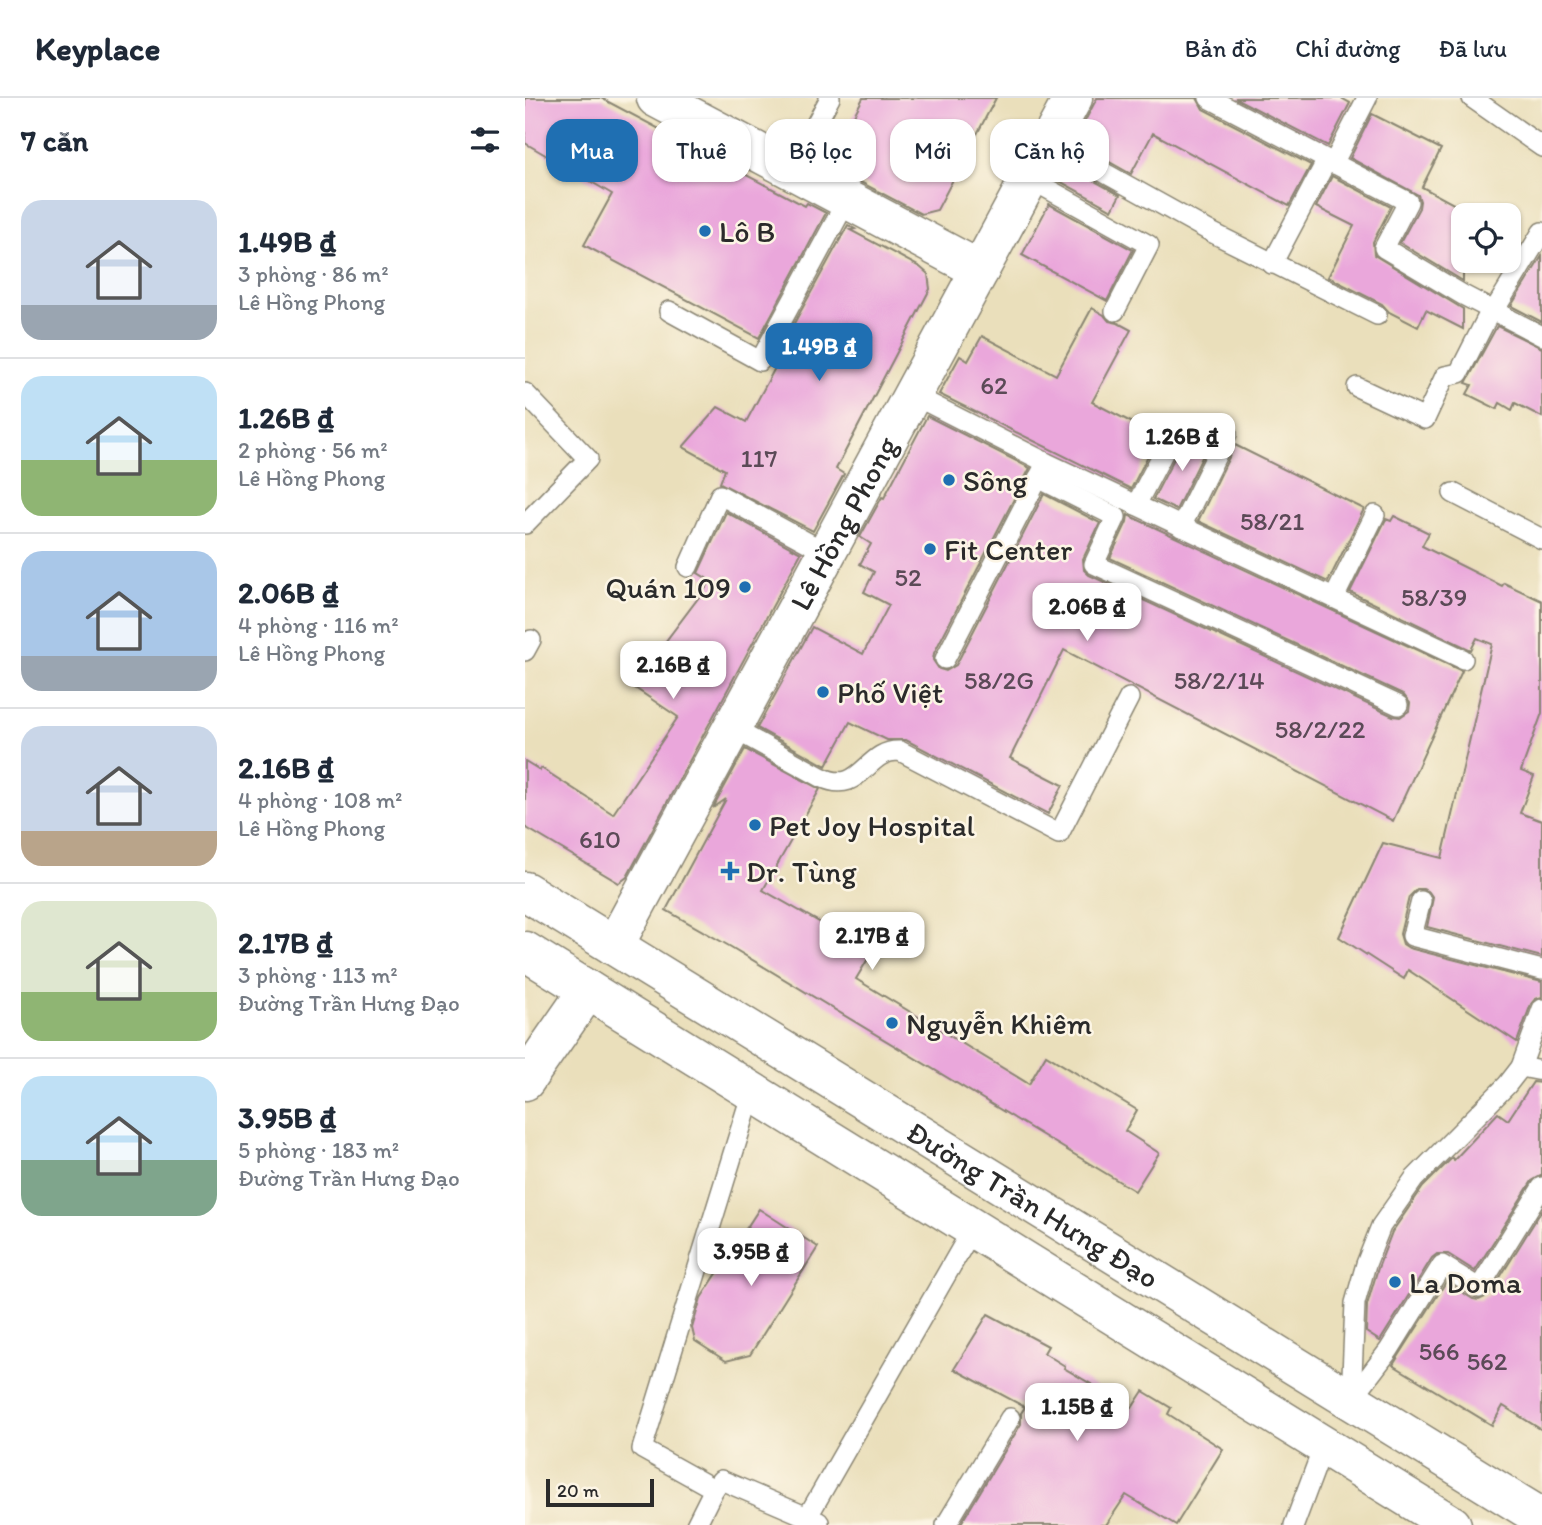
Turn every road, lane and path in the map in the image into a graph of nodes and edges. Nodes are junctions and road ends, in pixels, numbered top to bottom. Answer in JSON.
{"nodes":[{"id":1,"x":656,"y":98,"type":"edge"},
{"id":2,"x":830,"y":98,"type":"edge"},
{"id":3,"x":1073,"y":98,"type":"edge"},
{"id":4,"x":1209,"y":98,"type":"edge"},
{"id":5,"x":1367,"y":98,"type":"edge"},
{"id":6,"x":1472,"y":98,"type":"edge"},
{"id":7,"x":819,"y":119,"type":"edge"},
{"id":8,"x":1062,"y":119,"type":"edge"},
{"id":9,"x":1542,"y":147,"type":"edge"},
{"id":10,"x":765,"y":156,"type":"edge"},
{"id":11,"x":1330,"y":162,"type":"junction"},
{"id":12,"x":1109,"y":175,"type":"edge"},
{"id":13,"x":814,"y":182,"type":"edge"},
{"id":14,"x":1028,"y":182,"type":"edge"},
{"id":15,"x":1035,"y":182,"type":"edge"},
{"id":16,"x":848,"y":200,"type":"junction"},
{"id":17,"x":1542,"y":232,"type":"edge"},
{"id":18,"x":1272,"y":264,"type":"junction"},
{"id":19,"x":981,"y":270,"type":"junction"},
{"id":20,"x":1115,"y":311,"type":"dead end"},
{"id":21,"x":1492,"y":311,"type":"junction"},
{"id":22,"x":669,"y":312,"type":"dead end"},
{"id":23,"x":1377,"y":315,"type":"dead end"},
{"id":24,"x":1541,"y":335,"type":"edge"},
{"id":25,"x":1357,"y":387,"type":"dead end"},
{"id":26,"x":525,"y":393,"type":"edge"},
{"id":27,"x":913,"y":395,"type":"junction"},
{"id":28,"x":1227,"y":434,"type":"dead end"},
{"id":29,"x":1169,"y":442,"type":"dead end"},
{"id":30,"x":1043,"y":471,"type":"junction"},
{"id":31,"x":1453,"y":493,"type":"dead end"},
{"id":32,"x":1136,"y":505,"type":"junction"},
{"id":33,"x":1375,"y":515,"type":"dead end"},
{"id":34,"x":525,"y":524,"type":"edge"},
{"id":35,"x":1181,"y":527,"type":"junction"},
{"id":36,"x":1542,"y":539,"type":"edge"},
{"id":37,"x":827,"y":553,"type":"junction"},
{"id":38,"x":688,"y":567,"type":"dead end"},
{"id":39,"x":1334,"y":598,"type":"junction"},
{"id":40,"x":945,"y":659,"type":"dead end"},
{"id":41,"x":1463,"y":659,"type":"dead end"},
{"id":42,"x":1129,"y":698,"type":"dead end"},
{"id":43,"x":1398,"y":705,"type":"dead end"},
{"id":44,"x":732,"y":728,"type":"junction"},
{"id":45,"x":525,"y":891,"type":"edge"},
{"id":46,"x":1421,"y":901,"type":"dead end"},
{"id":47,"x":614,"y":946,"type":"junction"},
{"id":48,"x":525,"y":951,"type":"edge"},
{"id":49,"x":1542,"y":970,"type":"edge"},
{"id":50,"x":588,"y":990,"type":"junction"},
{"id":51,"x":1542,"y":1009,"type":"edge"},
{"id":52,"x":1521,"y":1067,"type":"junction"},
{"id":53,"x":1542,"y":1071,"type":"edge"},
{"id":54,"x":525,"y":1082,"type":"edge"},
{"id":55,"x":752,"y":1091,"type":"junction"},
{"id":56,"x":1542,"y":1187,"type":"edge"},
{"id":57,"x":973,"y":1228,"type":"junction"},
{"id":58,"x":1109,"y":1250,"type":"junction"},
{"id":59,"x":1082,"y":1295,"type":"junction"},
{"id":60,"x":1351,"y":1400,"type":"junction"},
{"id":61,"x":1010,"y":1418,"type":"dead end"},
{"id":62,"x":1324,"y":1446,"type":"junction"},
{"id":63,"x":714,"y":1489,"type":"junction"},
{"id":64,"x":1542,"y":1518,"type":"edge"},
{"id":65,"x":1432,"y":1520,"type":"edge"},
{"id":66,"x":816,"y":1522,"type":"edge"},
{"id":67,"x":696,"y":1525,"type":"edge"},
{"id":68,"x":946,"y":1525,"type":"edge"},
{"id":69,"x":1294,"y":1525,"type":"edge"}],
"edges":[{"from":1,"to":10,"type":"main road"},
{"from":2,"to":7,"type":"lane"},
{"from":3,"to":8,"type":"main road","name":"Lê Hồng Phong"},
{"from":4,"to":11,"type":"lane"},
{"from":5,"to":11,"type":"lane"},
{"from":6,"to":9,"type":"lane"},
{"from":11,"to":18,"type":"lane"},
{"from":11,"to":21,"type":"lane"},
{"from":12,"to":18,"type":"lane"},
{"from":13,"to":16,"type":"main road"},
{"from":14,"to":19,"type":"main road","name":"Lê Hồng Phong"},
{"from":15,"to":20,"type":"lane"},
{"from":16,"to":19,"type":"main road"},
{"from":16,"to":22,"type":"lane"},
{"from":17,"to":21,"type":"lane"},
{"from":18,"to":23,"type":"lane"},
{"from":19,"to":27,"type":"main road","name":"Lê Hồng Phong"},
{"from":21,"to":24,"type":"lane"},
{"from":21,"to":25,"type":"lane"},
{"from":26,"to":34,"type":"lane"},
{"from":27,"to":30,"type":"lane"},
{"from":27,"to":37,"type":"main road","name":"Lê Hồng Phong"},
{"from":28,"to":35,"type":"lane"},
{"from":29,"to":32,"type":"lane"},
{"from":30,"to":32,"type":"lane"},
{"from":30,"to":40,"type":"lane"},
{"from":30,"to":43,"type":"lane"},
{"from":31,"to":36,"type":"lane"},
{"from":32,"to":35,"type":"lane"},
{"from":33,"to":39,"type":"lane"},
{"from":35,"to":39,"type":"lane"},
{"from":37,"to":38,"type":"lane"},
{"from":37,"to":44,"type":"main road","name":"Lê Hồng Phong"},
{"from":39,"to":41,"type":"lane"},
{"from":42,"to":44,"type":"lane"},
{"from":44,"to":47,"type":"main road","name":"Lê Hồng Phong"},
{"from":45,"to":47,"type":"main road","name":"Đường Trần Hưng Đạo"},
{"from":46,"to":49,"type":"lane"},
{"from":47,"to":50,"type":"main road","name":"Lê Hồng Phong"},
{"from":47,"to":58,"type":"main road","name":"Đường Trần Hưng Đạo"},
{"from":48,"to":50,"type":"main road","name":"Đường Trần Hưng Đạo"},
{"from":50,"to":54,"type":"main road","name":"Lê Hồng Phong"},
{"from":50,"to":55,"type":"main road","name":"Đường Trần Hưng Đạo"},
{"from":51,"to":52,"type":"lane"},
{"from":52,"to":53,"type":"lane"},
{"from":52,"to":60,"type":"lane"},
{"from":55,"to":57,"type":"main road","name":"Đường Trần Hưng Đạo"},
{"from":55,"to":63,"type":"lane"},
{"from":56,"to":60,"type":"lane"},
{"from":57,"to":59,"type":"main road","name":"Đường Trần Hưng Đạo"},
{"from":57,"to":66,"type":"lane"},
{"from":58,"to":59,"type":"main road"},
{"from":58,"to":60,"type":"main road","name":"Đường Trần Hưng Đạo"},
{"from":59,"to":62,"type":"main road","name":"Đường Trần Hưng Đạo"},
{"from":60,"to":62,"type":"main road"},
{"from":60,"to":64,"type":"main road","name":"Đường Trần Hưng Đạo"},
{"from":61,"to":68,"type":"lane"},
{"from":62,"to":65,"type":"main road","name":"Đường Trần Hưng Đạo"},
{"from":62,"to":69,"type":"lane"},
{"from":63,"to":66,"type":"lane"},
{"from":63,"to":67,"type":"lane"}]}
